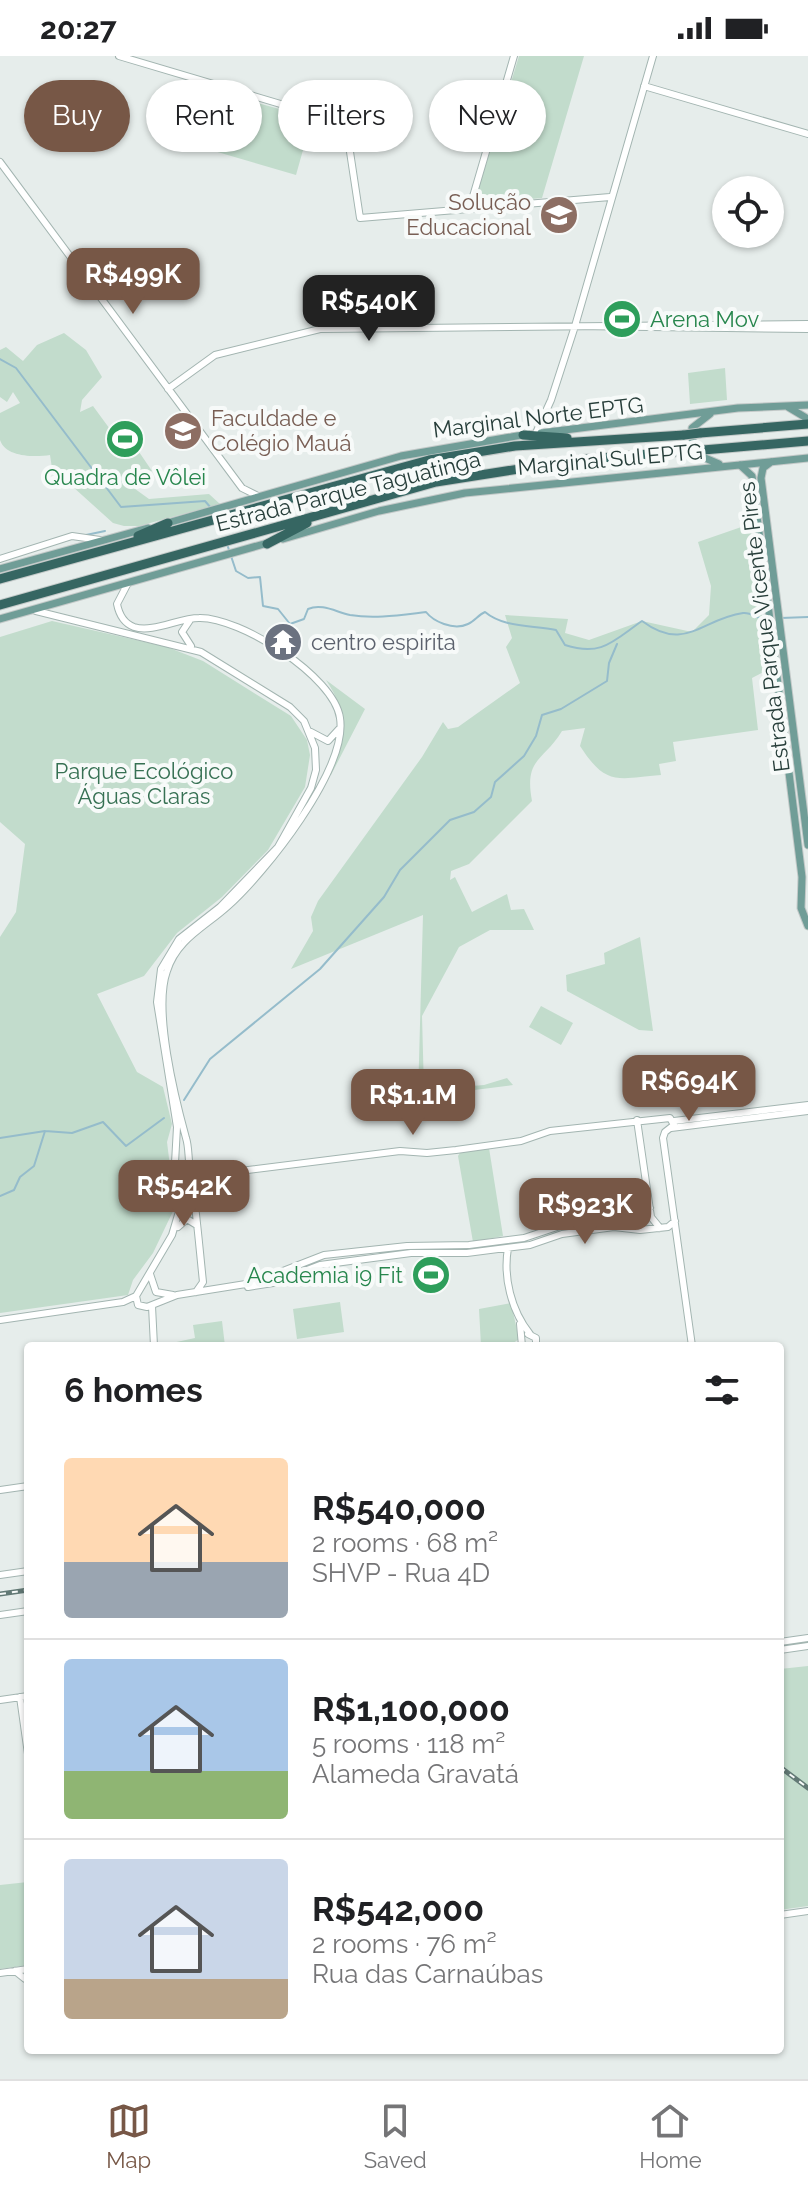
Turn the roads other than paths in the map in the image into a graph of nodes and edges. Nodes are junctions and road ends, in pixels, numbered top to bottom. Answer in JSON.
{"nodes":[{"id":1,"x":119,"y":56,"type":"edge"},
{"id":2,"x":514,"y":56,"type":"edge"},
{"id":3,"x":653,"y":56,"type":"edge"},
{"id":4,"x":644,"y":86,"type":"junction"},
{"id":5,"x":808,"y":134,"type":"edge"},
{"id":6,"x":0,"y":162,"type":"edge"},
{"id":7,"x":610,"y":197,"type":"junction"},
{"id":8,"x":469,"y":210,"type":"junction"},
{"id":9,"x":575,"y":326,"type":"junction"},
{"id":10,"x":808,"y":326,"type":"edge"},
{"id":11,"x":168,"y":389,"type":"junction"},
{"id":12,"x":808,"y":402,"type":"edge"},
{"id":13,"x":782,"y":405,"type":"junction"},
{"id":14,"x":547,"y":410,"type":"junction"},
{"id":15,"x":719,"y":410,"type":"junction"},
{"id":16,"x":807,"y":420,"type":"edge"},
{"id":17,"x":555,"y":432,"type":"junction"},
{"id":18,"x":536,"y":433,"type":"junction"},
{"id":19,"x":523,"y":435,"type":"junction"},
{"id":20,"x":599,"y":440,"type":"junction"},
{"id":21,"x":807,"y":442,"type":"edge"},
{"id":22,"x":808,"y":458,"type":"edge"},
{"id":23,"x":779,"y":459,"type":"junction"},
{"id":24,"x":725,"y":465,"type":"junction"},
{"id":25,"x":734,"y":465,"type":"junction"},
{"id":26,"x":242,"y":488,"type":"junction"},
{"id":27,"x":260,"y":496,"type":"junction"},
{"id":28,"x":235,"y":504,"type":"junction"},
{"id":29,"x":324,"y":515,"type":"junction"},
{"id":30,"x":168,"y":523,"type":"joint"},
{"id":31,"x":267,"y":544,"type":"junction"},
{"id":32,"x":104,"y":545,"type":"junction"},
{"id":33,"x":0,"y":559,"type":"edge"},
{"id":34,"x":0,"y":569,"type":"edge"},
{"id":35,"x":0,"y":579,"type":"edge"},
{"id":36,"x":128,"y":583,"type":"junction"},
{"id":37,"x":0,"y":605,"type":"edge"},
{"id":38,"x":24,"y":613,"type":"junction"},
{"id":39,"x":197,"y":618,"type":"junction"},
{"id":40,"x":0,"y":619,"type":"edge"},
{"id":41,"x":201,"y":652,"type":"junction"},
{"id":42,"x":778,"y":700,"type":"junction"},
{"id":43,"x":789,"y":700,"type":"junction"},
{"id":44,"x":341,"y":726,"type":"junction"},
{"id":45,"x":309,"y":729,"type":"junction"},
{"id":46,"x":808,"y":845,"type":"edge"},
{"id":47,"x":805,"y":894,"type":"edge"},
{"id":48,"x":808,"y":927,"type":"edge"},
{"id":49,"x":808,"y":1108,"type":"edge"},
{"id":50,"x":637,"y":1120,"type":"junction"},
{"id":51,"x":671,"y":1126,"type":"junction"},
{"id":52,"x":188,"y":1161,"type":"junction"},
{"id":53,"x":175,"y":1163,"type":"junction"},
{"id":54,"x":191,"y":1177,"type":"junction"},
{"id":55,"x":179,"y":1191,"type":"junction"},
{"id":56,"x":194,"y":1199,"type":"junction"},
{"id":57,"x":650,"y":1208,"type":"junction"},
{"id":58,"x":641,"y":1215,"type":"junction"},
{"id":59,"x":675,"y":1221,"type":"junction"},
{"id":60,"x":579,"y":1227,"type":"junction"},
{"id":61,"x":664,"y":1227,"type":"junction"},
{"id":62,"x":643,"y":1230,"type":"junction"},
{"id":63,"x":198,"y":1232,"type":"junction"},
{"id":64,"x":676,"y":1232,"type":"junction"},
{"id":65,"x":172,"y":1235,"type":"junction"},
{"id":66,"x":508,"y":1248,"type":"junction"},
{"id":67,"x":500,"y":1249,"type":"junction"},
{"id":68,"x":344,"y":1258,"type":"junction"},
{"id":69,"x":506,"y":1259,"type":"junction"},
{"id":70,"x":150,"y":1274,"type":"junction"},
{"id":71,"x":203,"y":1282,"type":"junction"},
{"id":72,"x":219,"y":1289,"type":"junction"},
{"id":73,"x":196,"y":1292,"type":"junction"},
{"id":74,"x":177,"y":1295,"type":"junction"},
{"id":75,"x":136,"y":1296,"type":"junction"},
{"id":76,"x":123,"y":1302,"type":"junction"},
{"id":77,"x":140,"y":1306,"type":"junction"},
{"id":78,"x":152,"y":1306,"type":"junction"},
{"id":79,"x":0,"y":1320,"type":"edge"},
{"id":80,"x":150,"y":1321,"type":"junction"},
{"id":81,"x":520,"y":1321,"type":"junction"},
{"id":82,"x":530,"y":1334,"type":"junction"},
{"id":83,"x":522,"y":1338,"type":"junction"},
{"id":84,"x":153,"y":1342,"type":"edge"},
{"id":85,"x":522,"y":1342,"type":"edge"},
{"id":86,"x":536,"y":1342,"type":"edge"},
{"id":87,"x":691,"y":1342,"type":"edge"},
{"id":88,"x":24,"y":1487,"type":"edge"},
{"id":89,"x":0,"y":1490,"type":"edge"},
{"id":90,"x":24,"y":1572,"type":"edge"},
{"id":91,"x":0,"y":1575,"type":"edge"},
{"id":92,"x":24,"y":1612,"type":"edge"},
{"id":93,"x":0,"y":1615,"type":"edge"},
{"id":94,"x":808,"y":1638,"type":"edge"},
{"id":95,"x":784,"y":1641,"type":"edge"},
{"id":96,"x":808,"y":1646,"type":"edge"},
{"id":97,"x":784,"y":1649,"type":"edge"},
{"id":98,"x":24,"y":1697,"type":"edge"},
{"id":99,"x":0,"y":1700,"type":"edge"},
{"id":100,"x":808,"y":1911,"type":"edge"},
{"id":101,"x":784,"y":1914,"type":"edge"},
{"id":102,"x":0,"y":1973,"type":"edge"},
{"id":103,"x":24,"y":1974,"type":"edge"}],
"edges":[{"from":1,"to":8,"type":"street"},
{"from":2,"to":8,"type":"street"},
{"from":3,"to":4,"type":"street"},
{"from":4,"to":5,"type":"street"},
{"from":4,"to":7,"type":"street"},
{"from":6,"to":11,"type":"street"},
{"from":7,"to":8,"type":"street"},
{"from":7,"to":9,"type":"street"},
{"from":9,"to":10,"type":"street"},
{"from":9,"to":11,"type":"street"},
{"from":9,"to":14,"type":"street"},
{"from":11,"to":26,"type":"street"},
{"from":12,"to":13,"type":"main road","name":"Marginal Norte EPTG"},
{"from":13,"to":15,"type":"main road","name":"Marginal Norte EPTG"},
{"from":13,"to":16,"type":"main road"},
{"from":14,"to":17,"type":"street"},
{"from":14,"to":18,"type":"street"},
{"from":15,"to":17,"type":"main road","name":"Marginal Norte EPTG"},
{"from":15,"to":24,"type":"main road"},
{"from":16,"to":20,"type":"highway","name":"Estrada Parque Taguatinga","bridge":true},
{"from":17,"to":18,"type":"main road","name":"Marginal Norte EPTG"},
{"from":18,"to":19,"type":"main road","name":"Marginal Norte EPTG"},
{"from":19,"to":20,"type":"highway"},
{"from":19,"to":27,"type":"main road","name":"Marginal Norte EPTG"},
{"from":20,"to":32,"type":"highway","name":"Estrada Parque Taguatinga"},
{"from":21,"to":23,"type":"main road"},
{"from":21,"to":29,"type":"highway","name":"Estrada Parque Taguatinga","bridge":true},
{"from":22,"to":23,"type":"main road","name":"Marginal Sul EPTG"},
{"from":23,"to":25,"type":"main road","name":"Marginal Sul EPTG"},
{"from":23,"to":43,"type":"main road","name":"Estrada Parque Vicente Pires"},
{"from":24,"to":25,"type":"main road","name":"Marginal Sul EPTG"},
{"from":24,"to":31,"type":"main road","name":"Marginal Sul EPTG"},
{"from":25,"to":42,"type":"main road","name":"Estrada Parque Vicente Pires"},
{"from":26,"to":27,"type":"street"},
{"from":26,"to":28,"type":"street"},
{"from":27,"to":28,"type":"main road","name":"Marginal Norte EPTG"},
{"from":28,"to":30,"type":"main road","name":"Marginal Norte EPTG"},
{"from":29,"to":31,"type":"highway"},
{"from":29,"to":37,"type":"highway","name":"Estrada Parque Taguatinga"},
{"from":30,"to":32,"type":"highway"},
{"from":31,"to":36,"type":"main road","name":"Marginal Sul EPTG"},
{"from":32,"to":33,"type":"street"},
{"from":32,"to":34,"type":"main road"},
{"from":32,"to":35,"type":"highway","name":"Estrada Parque Taguatinga"},
{"from":36,"to":38,"type":"main road","name":"Marginal Sul EPTG"},
{"from":36,"to":39,"type":"street"},
{"from":38,"to":40,"type":"main road","name":"Marginal Sul EPTG"},
{"from":38,"to":41,"type":"street"},
{"from":39,"to":41,"type":"street"},
{"from":39,"to":44,"type":"street"},
{"from":41,"to":45,"type":"street"},
{"from":42,"to":43,"type":"main road"},
{"from":42,"to":47,"type":"main road","name":"Estrada Parque Vicente Pires"},
{"from":43,"to":46,"type":"main road","name":"Estrada Parque Vicente Pires"},
{"from":44,"to":45,"type":"street"},
{"from":44,"to":52,"type":"street"},
{"from":45,"to":53,"type":"street"},
{"from":47,"to":48,"type":"main road","name":"Estrada Parque Vicente Pires"},
{"from":49,"to":51,"type":"street"},
{"from":50,"to":51,"type":"street"},
{"from":50,"to":54,"type":"street"},
{"from":50,"to":57,"type":"street"},
{"from":51,"to":59,"type":"street"},
{"from":52,"to":53,"type":"street"},
{"from":52,"to":54,"type":"street"},
{"from":53,"to":55,"type":"street"},
{"from":54,"to":56,"type":"street"},
{"from":55,"to":56,"type":"street"},
{"from":55,"to":65,"type":"street"},
{"from":56,"to":63,"type":"street"},
{"from":57,"to":58,"type":"street"},
{"from":57,"to":61,"type":"street"},
{"from":58,"to":60,"type":"street"},
{"from":58,"to":62,"type":"street"},
{"from":59,"to":61,"type":"street"},
{"from":59,"to":64,"type":"street"},
{"from":60,"to":62,"type":"street"},
{"from":60,"to":66,"type":"street"},
{"from":60,"to":68,"type":"street"},
{"from":61,"to":62,"type":"street"},
{"from":61,"to":64,"type":"street"},
{"from":63,"to":65,"type":"street"},
{"from":63,"to":71,"type":"street"},
{"from":64,"to":87,"type":"street"},
{"from":65,"to":70,"type":"street"},
{"from":66,"to":67,"type":"street"},
{"from":66,"to":69,"type":"street"},
{"from":67,"to":68,"type":"street"},
{"from":67,"to":69,"type":"street"},
{"from":68,"to":72,"type":"street"},
{"from":69,"to":81,"type":"street"},
{"from":70,"to":74,"type":"street"},
{"from":70,"to":75,"type":"street"},
{"from":71,"to":72,"type":"street"},
{"from":71,"to":73,"type":"street"},
{"from":72,"to":73,"type":"street"},
{"from":73,"to":74,"type":"street"},
{"from":74,"to":78,"type":"street"},
{"from":75,"to":76,"type":"street"},
{"from":75,"to":77,"type":"street"},
{"from":76,"to":77,"type":"street"},
{"from":76,"to":79,"type":"street"},
{"from":77,"to":78,"type":"street"},
{"from":77,"to":80,"type":"street"},
{"from":78,"to":80,"type":"street"},
{"from":80,"to":84,"type":"street"},
{"from":81,"to":82,"type":"street"},
{"from":81,"to":83,"type":"street"},
{"from":82,"to":83,"type":"street"},
{"from":82,"to":86,"type":"street"},
{"from":83,"to":85,"type":"street"},
{"from":88,"to":89,"type":"street"},
{"from":90,"to":91,"type":"street"},
{"from":92,"to":93,"type":"street"},
{"from":94,"to":95,"type":"street"},
{"from":96,"to":97,"type":"street"},
{"from":98,"to":99,"type":"street"},
{"from":100,"to":101,"type":"street"},
{"from":102,"to":103,"type":"street"}]}
